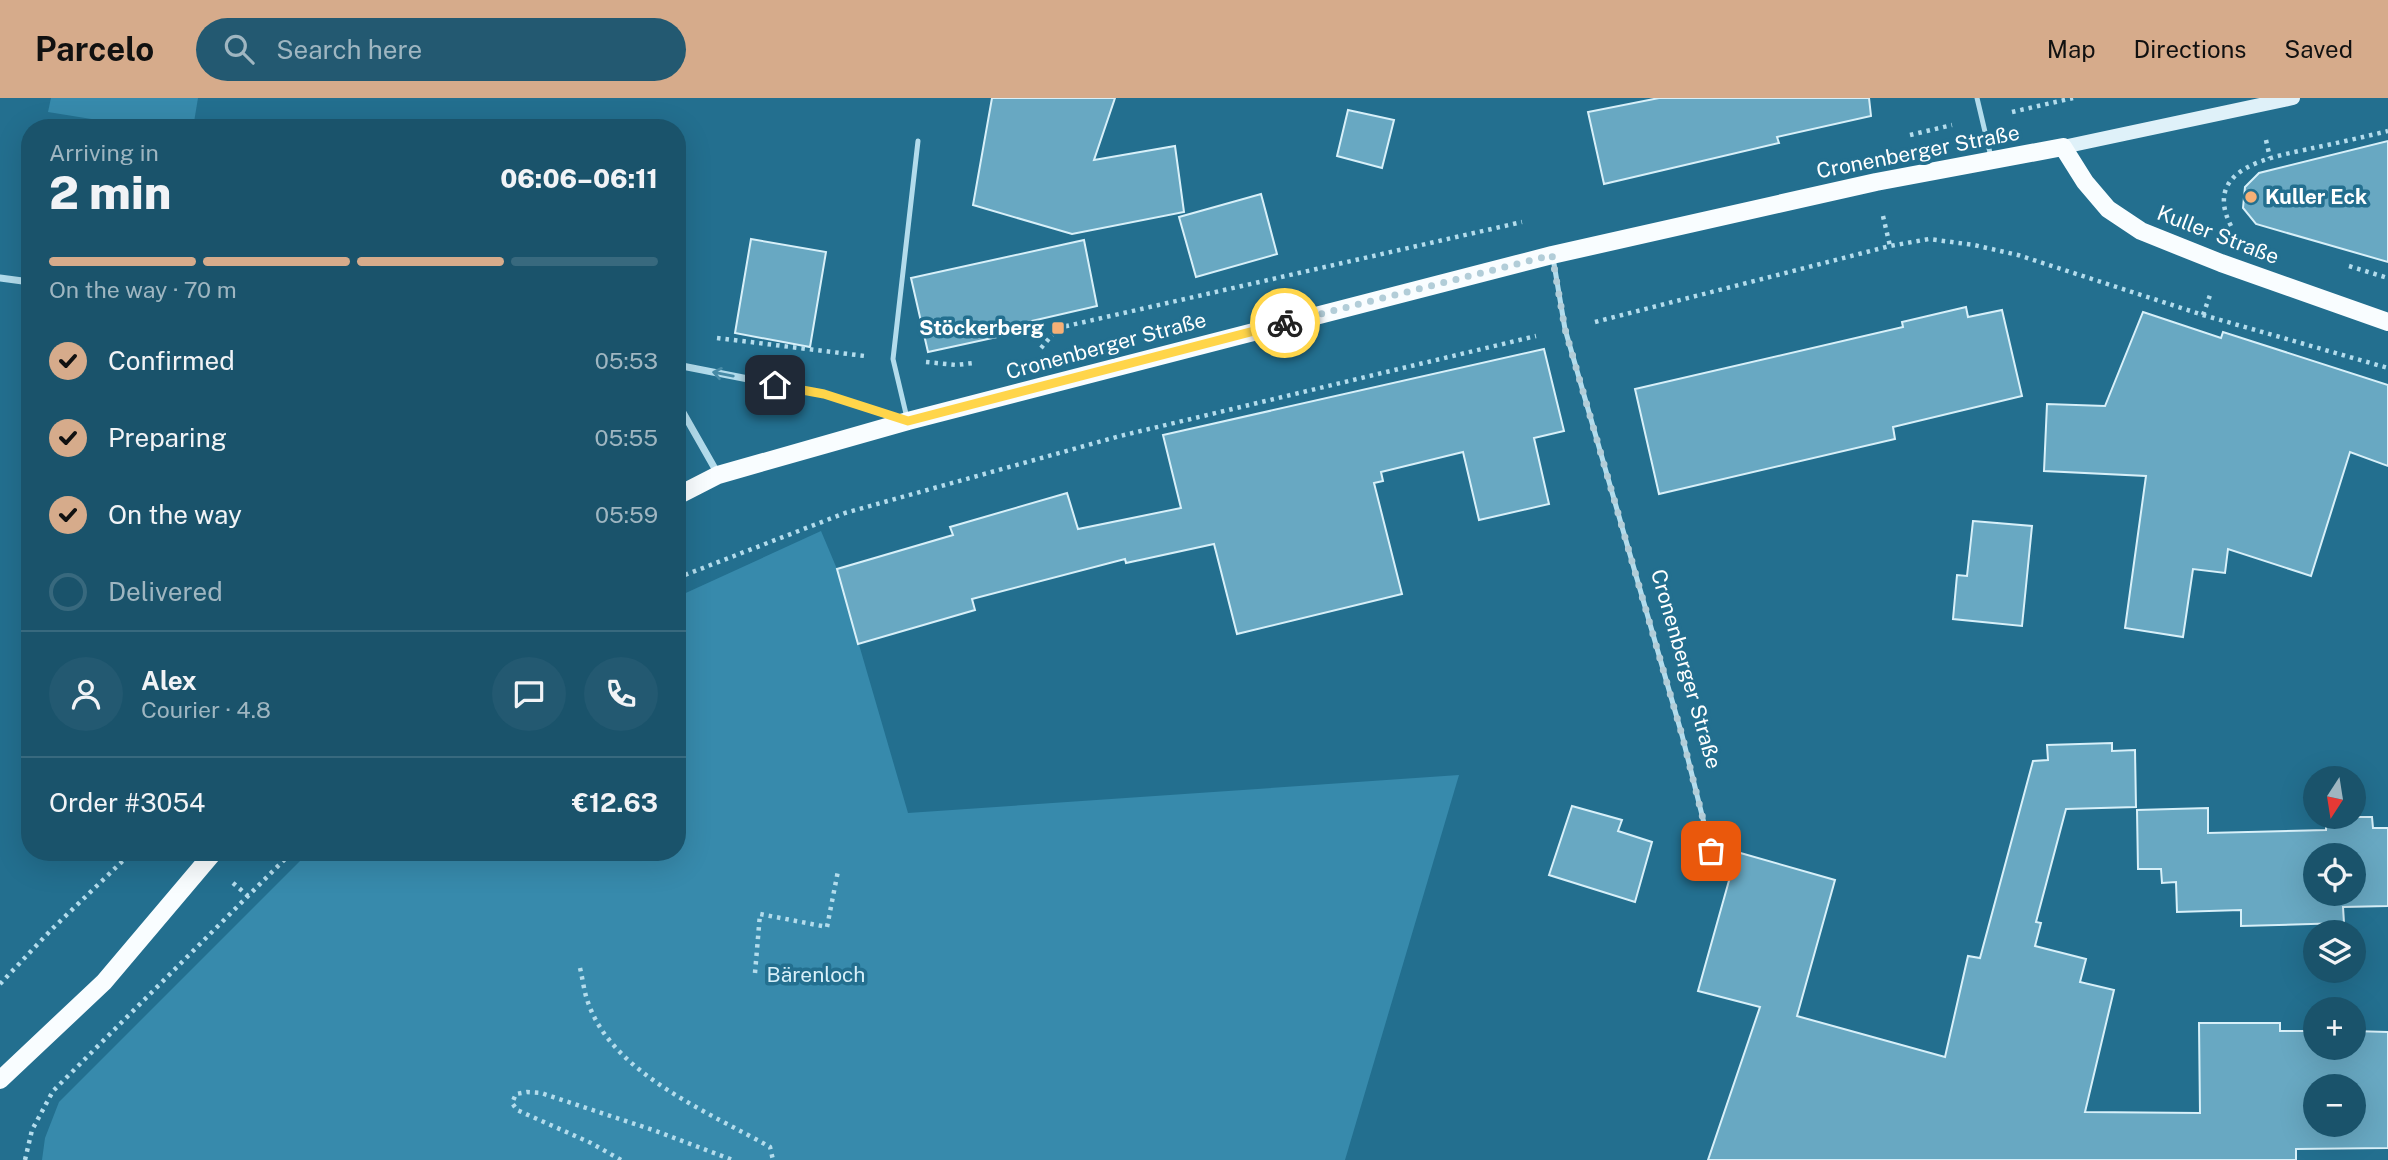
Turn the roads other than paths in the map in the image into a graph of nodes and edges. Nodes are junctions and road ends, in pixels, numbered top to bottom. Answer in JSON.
{"nodes":[{"id":1,"x":1977,"y":98,"type":"edge"},
{"id":2,"x":2283,"y":99,"type":"edge"},
{"id":3,"x":918,"y":141,"type":"dead end"},
{"id":4,"x":2063,"y":146,"type":"junction"},
{"id":5,"x":1992,"y":160,"type":"junction"},
{"id":6,"x":1552,"y":255,"type":"junction"},
{"id":7,"x":0,"y":278,"type":"edge"},
{"id":8,"x":21,"y":281,"type":"edge"},
{"id":9,"x":2388,"y":322,"type":"edge"},
{"id":10,"x":686,"y":367,"type":"edge"},
{"id":11,"x":686,"y":417,"type":"edge"},
{"id":12,"x":908,"y":421,"type":"junction"},
{"id":13,"x":718,"y":475,"type":"junction"},
{"id":14,"x":686,"y":491,"type":"edge"},
{"id":15,"x":1711,"y":851,"type":"dead end"},
{"id":16,"x":206,"y":861,"type":"edge"},
{"id":17,"x":0,"y":1080,"type":"edge"}],
"edges":[{"from":1,"to":5,"type":"lane"},
{"from":2,"to":4,"type":"main road","name":"Cronenberger Straße"},
{"from":3,"to":12,"type":"lane"},
{"from":4,"to":5,"type":"main road","name":"Cronenberger Straße"},
{"from":4,"to":9,"type":"main road","name":"Kuller Straße"},
{"from":5,"to":6,"type":"main road","name":"Cronenberger Straße"},
{"from":6,"to":12,"type":"main road","name":"Cronenberger Straße"},
{"from":6,"to":15,"type":"lane","name":"Cronenberger Straße"},
{"from":7,"to":8,"type":"street"},
{"from":12,"to":10,"type":"street","one_way":true},
{"from":11,"to":13,"type":"street"},
{"from":12,"to":13,"type":"main road","name":"Cronenberger Straße"},
{"from":13,"to":14,"type":"main road","name":"Cronenberger Straße"},
{"from":16,"to":17,"type":"main road"}]}
